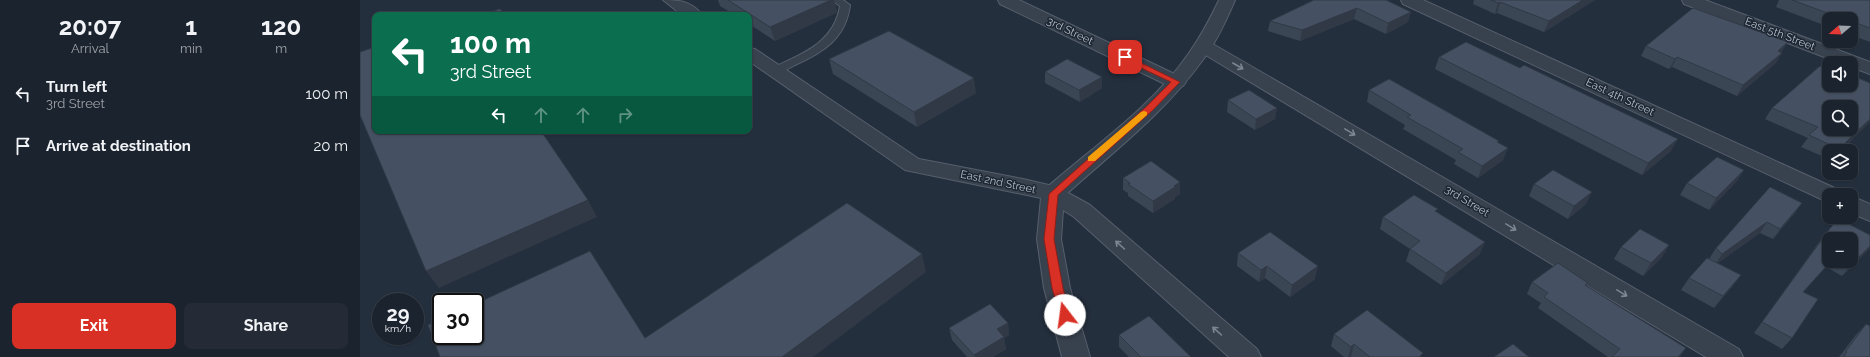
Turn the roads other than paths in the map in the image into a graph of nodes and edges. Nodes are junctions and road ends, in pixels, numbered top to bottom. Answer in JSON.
{"nodes":[{"id":1,"x":671,"y":0,"type":"edge"},
{"id":2,"x":836,"y":0,"type":"edge"},
{"id":3,"x":1006,"y":0,"type":"edge"},
{"id":4,"x":1227,"y":0,"type":"edge"},
{"id":5,"x":1409,"y":0,"type":"edge"},
{"id":6,"x":1690,"y":0,"type":"edge"},
{"id":7,"x":689,"y":12,"type":"edge"},
{"id":8,"x":1204,"y":47,"type":"junction"},
{"id":9,"x":752,"y":55,"type":"edge"},
{"id":10,"x":1870,"y":68,"type":"edge"},
{"id":11,"x":776,"y":70,"type":"junction"},
{"id":12,"x":1176,"y":82,"type":"junction"},
{"id":13,"x":1822,"y":191,"type":"edge"},
{"id":14,"x":1053,"y":194,"type":"junction"},
{"id":15,"x":1858,"y":207,"type":"edge"},
{"id":16,"x":1870,"y":213,"type":"edge"},
{"id":17,"x":1076,"y":357,"type":"edge"},
{"id":18,"x":1246,"y":357,"type":"edge"},
{"id":19,"x":1728,"y":357,"type":"edge"}],
"edges":[{"from":1,"to":7,"type":"street"},
{"from":2,"to":11,"type":"lane"},
{"from":3,"to":12,"type":"street","name":"3rd Street"},
{"from":4,"to":8,"type":"street"},
{"from":5,"to":13,"type":"street","name":"East 4th Street"},
{"from":6,"to":10,"type":"street","name":"East 5th Street"},
{"from":8,"to":12,"type":"street"},
{"from":8,"to":19,"type":"street","name":"3rd Street","one_way":true},
{"from":9,"to":11,"type":"street","name":"East 2nd Street"},
{"from":11,"to":14,"type":"street","name":"East 2nd Street"},
{"from":12,"to":14,"type":"street"},
{"from":14,"to":17,"type":"street"},
{"from":18,"to":14,"type":"street","name":"East 2nd Street","one_way":true},
{"from":15,"to":16,"type":"street"}]}
